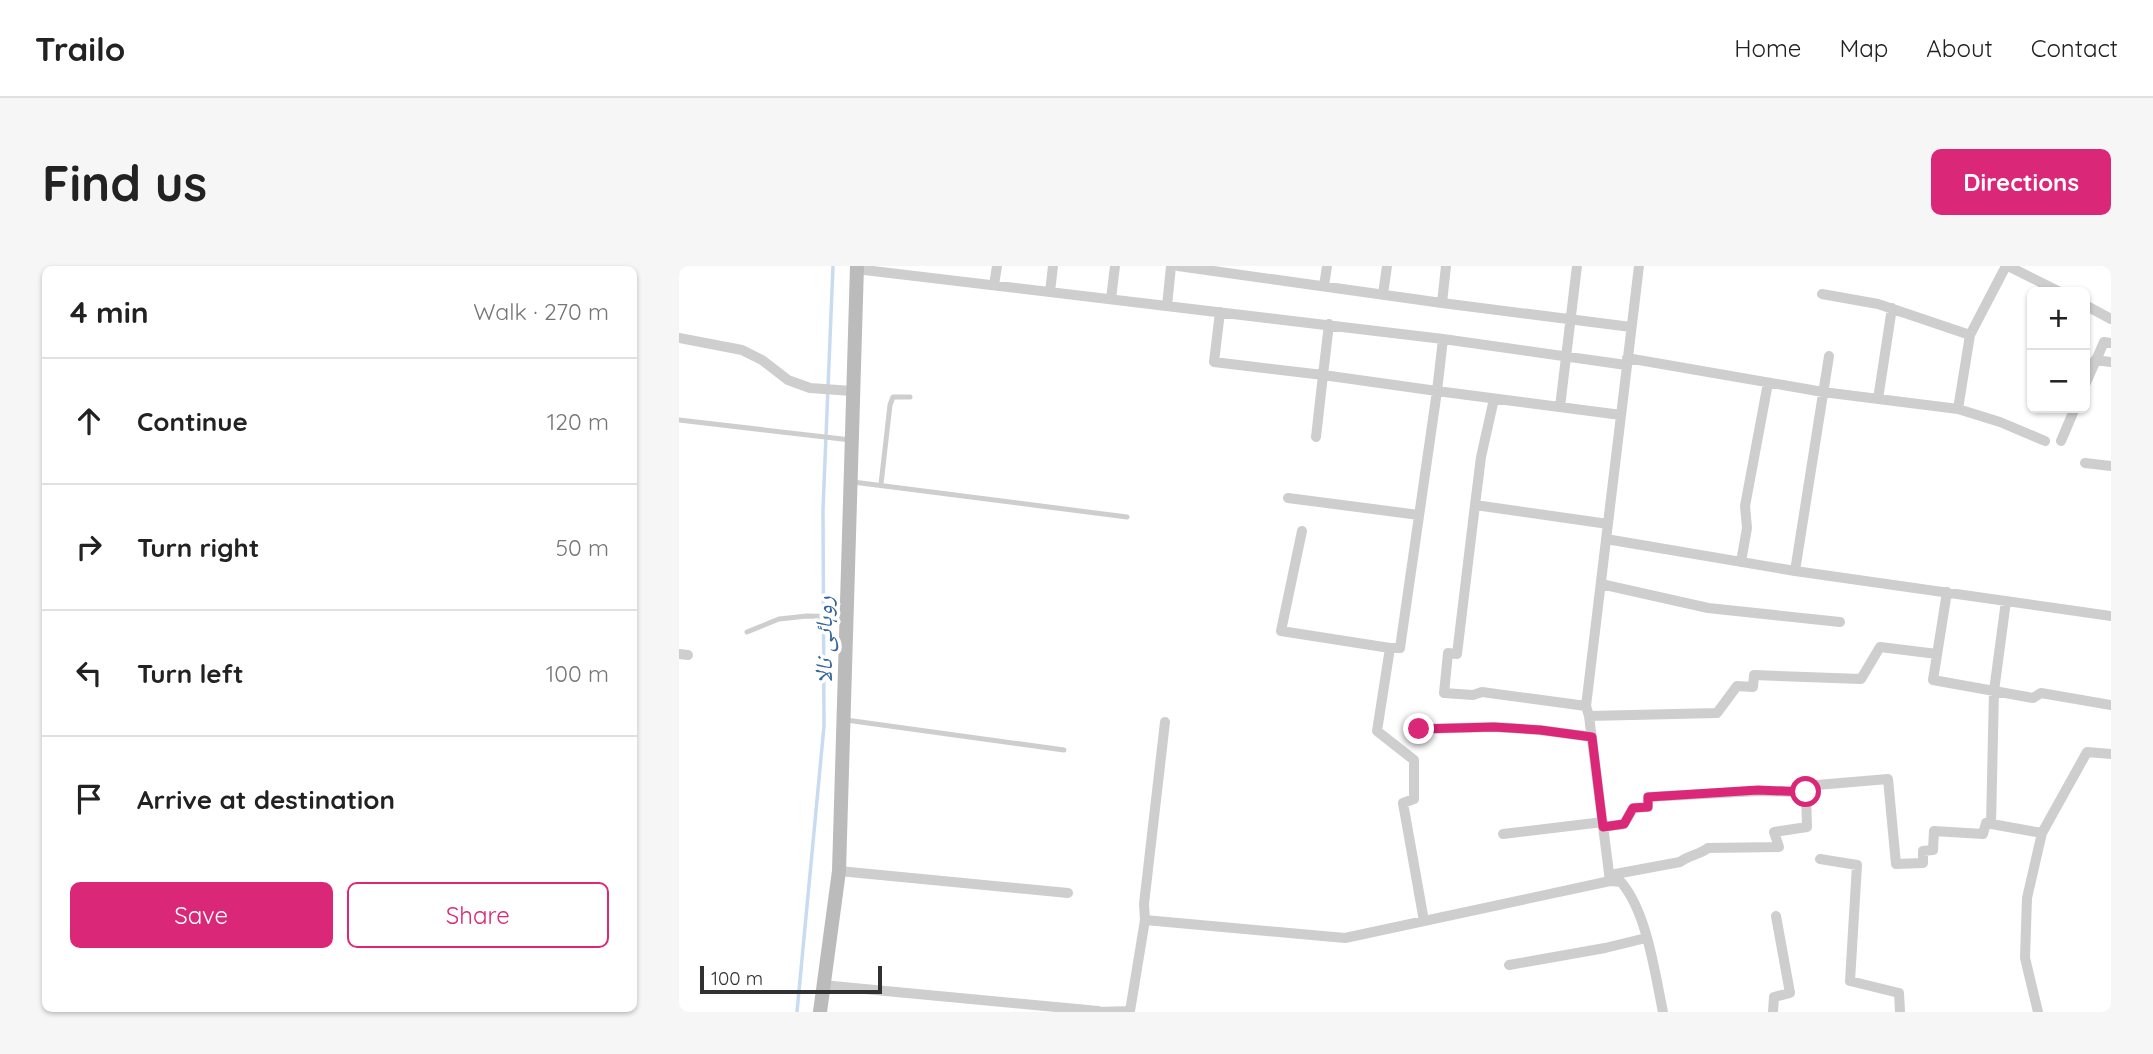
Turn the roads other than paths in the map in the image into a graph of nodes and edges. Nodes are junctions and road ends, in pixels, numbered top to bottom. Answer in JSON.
{"nodes":[{"id":1,"x":997,"y":266,"type":"edge"},
{"id":2,"x":1053,"y":266,"type":"edge"},
{"id":3,"x":1115,"y":266,"type":"edge"},
{"id":4,"x":1171,"y":266,"type":"edge"},
{"id":5,"x":1178,"y":266,"type":"edge"},
{"id":6,"x":1270,"y":266,"type":"edge"},
{"id":7,"x":1327,"y":266,"type":"edge"},
{"id":8,"x":1387,"y":266,"type":"edge"},
{"id":9,"x":1446,"y":266,"type":"edge"},
{"id":10,"x":1577,"y":266,"type":"edge"},
{"id":11,"x":1639,"y":266,"type":"edge"},
{"id":12,"x":2007,"y":266,"type":"edge"},
{"id":13,"x":857,"y":267,"type":"edge"},
{"id":14,"x":1268,"y":279,"type":"junction"},
{"id":15,"x":994,"y":285,"type":"junction"},
{"id":16,"x":1324,"y":286,"type":"junction"},
{"id":17,"x":2050,"y":287,"type":"edge"},
{"id":18,"x":1050,"y":292,"type":"junction"},
{"id":19,"x":1383,"y":294,"type":"junction"},
{"id":20,"x":1822,"y":294,"type":"dead end"},
{"id":21,"x":1111,"y":299,"type":"junction"},
{"id":22,"x":1442,"y":303,"type":"junction"},
{"id":23,"x":1167,"y":306,"type":"junction"},
{"id":24,"x":1892,"y":308,"type":"junction"},
{"id":25,"x":2090,"y":308,"type":"edge"},
{"id":26,"x":1220,"y":312,"type":"junction"},
{"id":27,"x":2111,"y":318,"type":"edge"},
{"id":28,"x":1571,"y":319,"type":"junction"},
{"id":29,"x":1329,"y":324,"type":"junction"},
{"id":30,"x":1631,"y":327,"type":"junction"},
{"id":31,"x":1970,"y":335,"type":"junction"},
{"id":32,"x":679,"y":338,"type":"edge"},
{"id":33,"x":1443,"y":340,"type":"junction"},
{"id":34,"x":2111,"y":343,"type":"edge"},
{"id":35,"x":1566,"y":356,"type":"junction"},
{"id":36,"x":1829,"y":356,"type":"dead end"},
{"id":37,"x":2095,"y":360,"type":"junction"},
{"id":38,"x":1627,"y":362,"type":"junction"},
{"id":39,"x":2111,"y":362,"type":"edge"},
{"id":40,"x":2090,"y":372,"type":"edge"},
{"id":41,"x":1323,"y":375,"type":"junction"},
{"id":42,"x":1768,"y":383,"type":"junction"},
{"id":43,"x":846,"y":391,"type":"junction"},
{"id":44,"x":1437,"y":391,"type":"junction"},
{"id":45,"x":1823,"y":392,"type":"junction"},
{"id":46,"x":910,"y":397,"type":"dead end"},
{"id":47,"x":1494,"y":399,"type":"junction"},
{"id":48,"x":1878,"y":399,"type":"junction"},
{"id":49,"x":1560,"y":407,"type":"junction"},
{"id":50,"x":1958,"y":409,"type":"junction"},
{"id":51,"x":2073,"y":413,"type":"edge"},
{"id":52,"x":1621,"y":415,"type":"junction"},
{"id":53,"x":679,"y":420,"type":"edge"},
{"id":54,"x":1316,"y":437,"type":"dead end"},
{"id":55,"x":848,"y":439,"type":"junction"},
{"id":56,"x":2045,"y":441,"type":"dead end"},
{"id":57,"x":2061,"y":441,"type":"dead end"},
{"id":58,"x":2085,"y":463,"type":"dead end"},
{"id":59,"x":2111,"y":466,"type":"edge"},
{"id":60,"x":850,"y":481,"type":"junction"},
{"id":61,"x":881,"y":484,"type":"junction"},
{"id":62,"x":1287,"y":498,"type":"dead end"},
{"id":63,"x":1475,"y":505,"type":"junction"},
{"id":64,"x":1419,"y":515,"type":"junction"},
{"id":65,"x":1127,"y":517,"type":"dead end"},
{"id":66,"x":1608,"y":524,"type":"junction"},
{"id":67,"x":1302,"y":531,"type":"dead end"},
{"id":68,"x":1606,"y":539,"type":"junction"},
{"id":69,"x":1741,"y":562,"type":"junction"},
{"id":70,"x":1795,"y":571,"type":"junction"},
{"id":71,"x":1601,"y":584,"type":"junction"},
{"id":72,"x":1947,"y":592,"type":"junction"},
{"id":73,"x":2006,"y":601,"type":"junction"},
{"id":74,"x":2111,"y":616,"type":"edge"},
{"id":75,"x":843,"y":617,"type":"junction"},
{"id":76,"x":1840,"y":622,"type":"dead end"},
{"id":77,"x":747,"y":632,"type":"dead end"},
{"id":78,"x":1390,"y":648,"type":"junction"},
{"id":79,"x":1937,"y":654,"type":"junction"},
{"id":80,"x":1994,"y":691,"type":"junction"},
{"id":81,"x":2111,"y":705,"type":"edge"},
{"id":82,"x":1587,"y":711,"type":"junction"},
{"id":83,"x":843,"y":720,"type":"junction"},
{"id":84,"x":1165,"y":722,"type":"dead end"},
{"id":85,"x":1419,"y":729,"type":"dead end"},
{"id":86,"x":1592,"y":737,"type":"junction"},
{"id":87,"x":1064,"y":750,"type":"dead end"},
{"id":88,"x":2111,"y":754,"type":"edge"},
{"id":89,"x":1806,"y":792,"type":"junction"},
{"id":90,"x":1603,"y":824,"type":"junction"},
{"id":91,"x":1991,"y":824,"type":"junction"},
{"id":92,"x":2042,"y":833,"type":"junction"},
{"id":93,"x":1503,"y":834,"type":"dead end"},
{"id":94,"x":1820,"y":859,"type":"dead end"},
{"id":95,"x":839,"y":871,"type":"junction"},
{"id":96,"x":1610,"y":878,"type":"junction"},
{"id":97,"x":1068,"y":893,"type":"dead end"},
{"id":98,"x":1776,"y":916,"type":"dead end"},
{"id":99,"x":1145,"y":920,"type":"junction"},
{"id":100,"x":1424,"y":921,"type":"junction"},
{"id":101,"x":1646,"y":938,"type":"junction"},
{"id":102,"x":1509,"y":965,"type":"dead end"},
{"id":103,"x":822,"y":985,"type":"junction"},
{"id":104,"x":1098,"y":1011,"type":"edge"},
{"id":105,"x":820,"y":1012,"type":"edge"},
{"id":106,"x":1132,"y":1012,"type":"edge"},
{"id":107,"x":1663,"y":1012,"type":"edge"},
{"id":108,"x":1773,"y":1012,"type":"edge"},
{"id":109,"x":1900,"y":1012,"type":"edge"},
{"id":110,"x":2038,"y":1012,"type":"edge"}],
"edges":[{"from":1,"to":15,"type":"street"},
{"from":2,"to":18,"type":"street"},
{"from":3,"to":21,"type":"street"},
{"from":4,"to":23,"type":"street"},
{"from":5,"to":14,"type":"street"},
{"from":6,"to":14,"type":"street"},
{"from":7,"to":16,"type":"street"},
{"from":8,"to":19,"type":"street"},
{"from":9,"to":22,"type":"street"},
{"from":10,"to":28,"type":"street"},
{"from":11,"to":30,"type":"street"},
{"from":12,"to":17,"type":"street"},
{"from":12,"to":31,"type":"street"},
{"from":13,"to":15,"type":"street"},
{"from":13,"to":43,"type":"street"},
{"from":14,"to":16,"type":"street"},
{"from":15,"to":18,"type":"street"},
{"from":16,"to":19,"type":"street"},
{"from":18,"to":21,"type":"street"},
{"from":19,"to":22,"type":"street"},
{"from":20,"to":24,"type":"street"},
{"from":21,"to":23,"type":"street"},
{"from":22,"to":28,"type":"street"},
{"from":23,"to":26,"type":"street"},
{"from":24,"to":31,"type":"street"},
{"from":24,"to":48,"type":"street"},
{"from":25,"to":27,"type":"street"},
{"from":26,"to":29,"type":"street"},
{"from":26,"to":41,"type":"street"},
{"from":28,"to":30,"type":"street"},
{"from":28,"to":35,"type":"street"},
{"from":29,"to":33,"type":"street"},
{"from":29,"to":41,"type":"street"},
{"from":30,"to":38,"type":"street"},
{"from":31,"to":50,"type":"street"},
{"from":32,"to":43,"type":"street"},
{"from":33,"to":35,"type":"street"},
{"from":33,"to":44,"type":"street"},
{"from":34,"to":37,"type":"street"},
{"from":35,"to":38,"type":"street"},
{"from":35,"to":49,"type":"street"},
{"from":36,"to":45,"type":"street"},
{"from":37,"to":39,"type":"street"},
{"from":37,"to":40,"type":"street"},
{"from":38,"to":42,"type":"street"},
{"from":38,"to":52,"type":"street"},
{"from":41,"to":44,"type":"street"},
{"from":41,"to":54,"type":"street"},
{"from":42,"to":45,"type":"street"},
{"from":42,"to":69,"type":"street"},
{"from":43,"to":55,"type":"street"},
{"from":44,"to":47,"type":"street"},
{"from":44,"to":64,"type":"street"},
{"from":45,"to":48,"type":"street"},
{"from":45,"to":70,"type":"street"},
{"from":46,"to":61,"type":"lane"},
{"from":47,"to":49,"type":"street"},
{"from":47,"to":63,"type":"street"},
{"from":48,"to":50,"type":"street"},
{"from":49,"to":52,"type":"street"},
{"from":50,"to":56,"type":"street"},
{"from":51,"to":57,"type":"street"},
{"from":52,"to":66,"type":"street"},
{"from":53,"to":55,"type":"lane"},
{"from":55,"to":60,"type":"street"},
{"from":58,"to":59,"type":"street"},
{"from":60,"to":61,"type":"lane"},
{"from":60,"to":75,"type":"street"},
{"from":61,"to":65,"type":"lane"},
{"from":62,"to":64,"type":"street"},
{"from":63,"to":66,"type":"street"},
{"from":63,"to":82,"type":"street"},
{"from":64,"to":78,"type":"street"},
{"from":66,"to":68,"type":"street"},
{"from":67,"to":78,"type":"street"},
{"from":68,"to":69,"type":"street"},
{"from":68,"to":71,"type":"street"},
{"from":69,"to":70,"type":"street"},
{"from":70,"to":72,"type":"street"},
{"from":71,"to":76,"type":"street"},
{"from":71,"to":82,"type":"street"},
{"from":72,"to":73,"type":"street"},
{"from":72,"to":79,"type":"street"},
{"from":73,"to":74,"type":"street"},
{"from":73,"to":80,"type":"street"},
{"from":75,"to":77,"type":"lane"},
{"from":75,"to":83,"type":"street"},
{"from":78,"to":100,"type":"street"},
{"from":79,"to":80,"type":"street"},
{"from":79,"to":82,"type":"street"},
{"from":80,"to":81,"type":"street"},
{"from":80,"to":91,"type":"street"},
{"from":82,"to":86,"type":"street"},
{"from":83,"to":87,"type":"lane"},
{"from":83,"to":95,"type":"street"},
{"from":84,"to":99,"type":"street"},
{"from":85,"to":86,"type":"street"},
{"from":86,"to":90,"type":"street"},
{"from":88,"to":92,"type":"street"},
{"from":89,"to":90,"type":"street"},
{"from":89,"to":91,"type":"street"},
{"from":89,"to":96,"type":"street"},
{"from":90,"to":93,"type":"street"},
{"from":90,"to":96,"type":"street"},
{"from":91,"to":92,"type":"street"},
{"from":92,"to":110,"type":"street"},
{"from":94,"to":109,"type":"street"},
{"from":95,"to":97,"type":"street"},
{"from":95,"to":103,"type":"street"},
{"from":96,"to":100,"type":"street"},
{"from":96,"to":101,"type":"street"},
{"from":98,"to":108,"type":"street"},
{"from":99,"to":100,"type":"street"},
{"from":99,"to":106,"type":"street"},
{"from":101,"to":102,"type":"street"},
{"from":101,"to":107,"type":"street"},
{"from":103,"to":104,"type":"street"},
{"from":103,"to":105,"type":"street"},
{"from":104,"to":106,"type":"street"}]}
